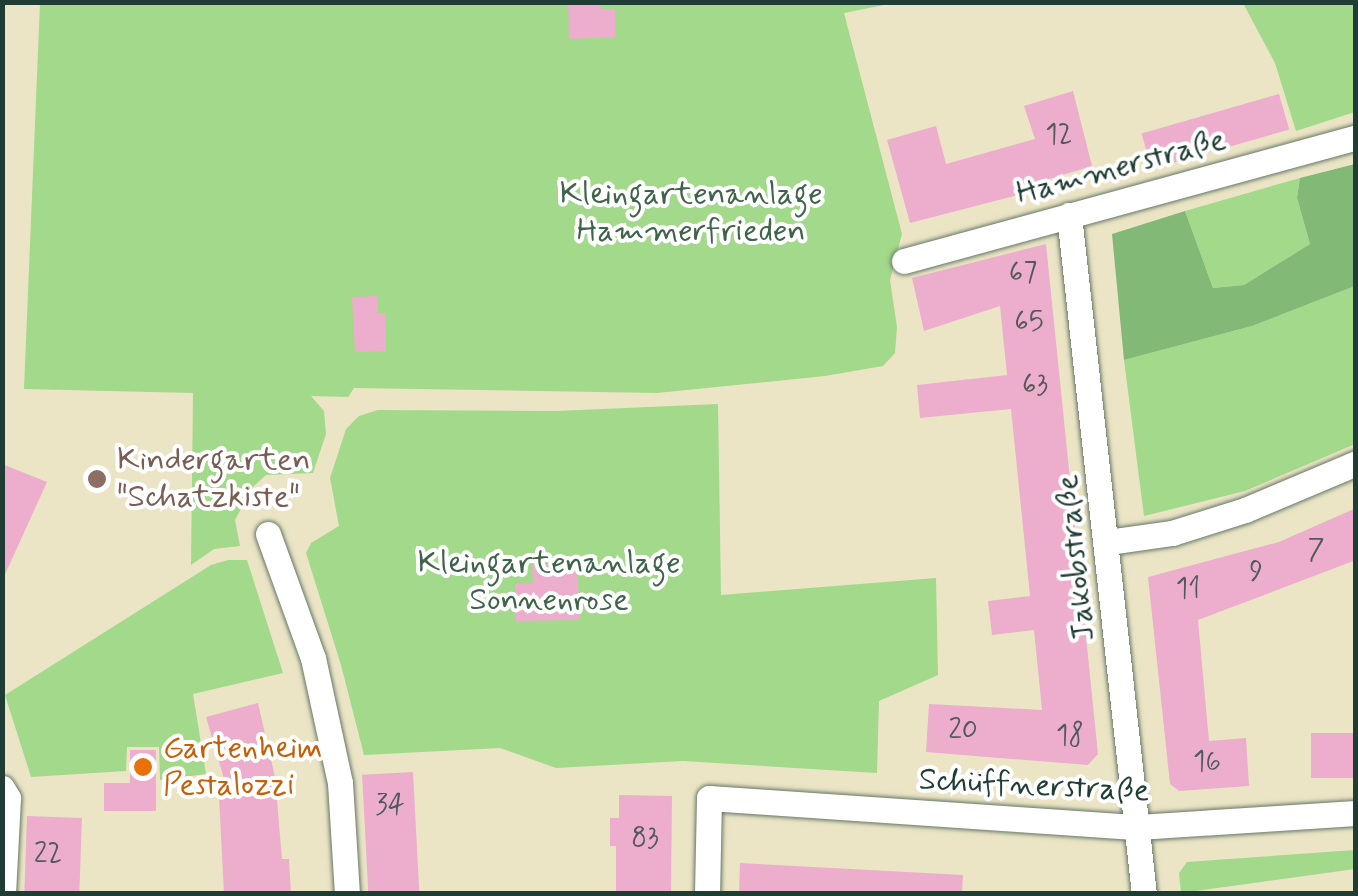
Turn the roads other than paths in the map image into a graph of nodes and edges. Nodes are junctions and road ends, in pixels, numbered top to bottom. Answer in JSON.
{"nodes":[{"id":1,"x":1356,"y":137,"type":"edge"},
{"id":2,"x":1068,"y":215,"type":"junction"},
{"id":3,"x":904,"y":261,"type":"dead end"},
{"id":4,"x":1356,"y":462,"type":"edge"},
{"id":5,"x":268,"y":534,"type":"dead end"},
{"id":6,"x":1108,"y":542,"type":"junction"},
{"id":7,"x":2,"y":788,"type":"edge"},
{"id":8,"x":1356,"y":812,"type":"edge"},
{"id":9,"x":1138,"y":828,"type":"junction"},
{"id":10,"x":3,"y":894,"type":"edge"},
{"id":11,"x":347,"y":894,"type":"edge"},
{"id":12,"x":707,"y":894,"type":"edge"},
{"id":13,"x":1144,"y":894,"type":"edge"}],
"edges":[{"from":1,"to":2,"type":"street","name":"Hammerstraße"},
{"from":2,"to":3,"type":"street","name":"Hammerstraße"},
{"from":2,"to":6,"type":"street","name":"Jakobstraße"},
{"from":4,"to":6,"type":"street"},
{"from":5,"to":11,"type":"street"},
{"from":6,"to":9,"type":"street","name":"Jakobstraße"},
{"from":7,"to":10,"type":"street"},
{"from":8,"to":9,"type":"street","name":"Schüffnerstraße"},
{"from":9,"to":12,"type":"street","name":"Schüffnerstraße"},
{"from":9,"to":13,"type":"street","name":"Jakobstraße"}]}
